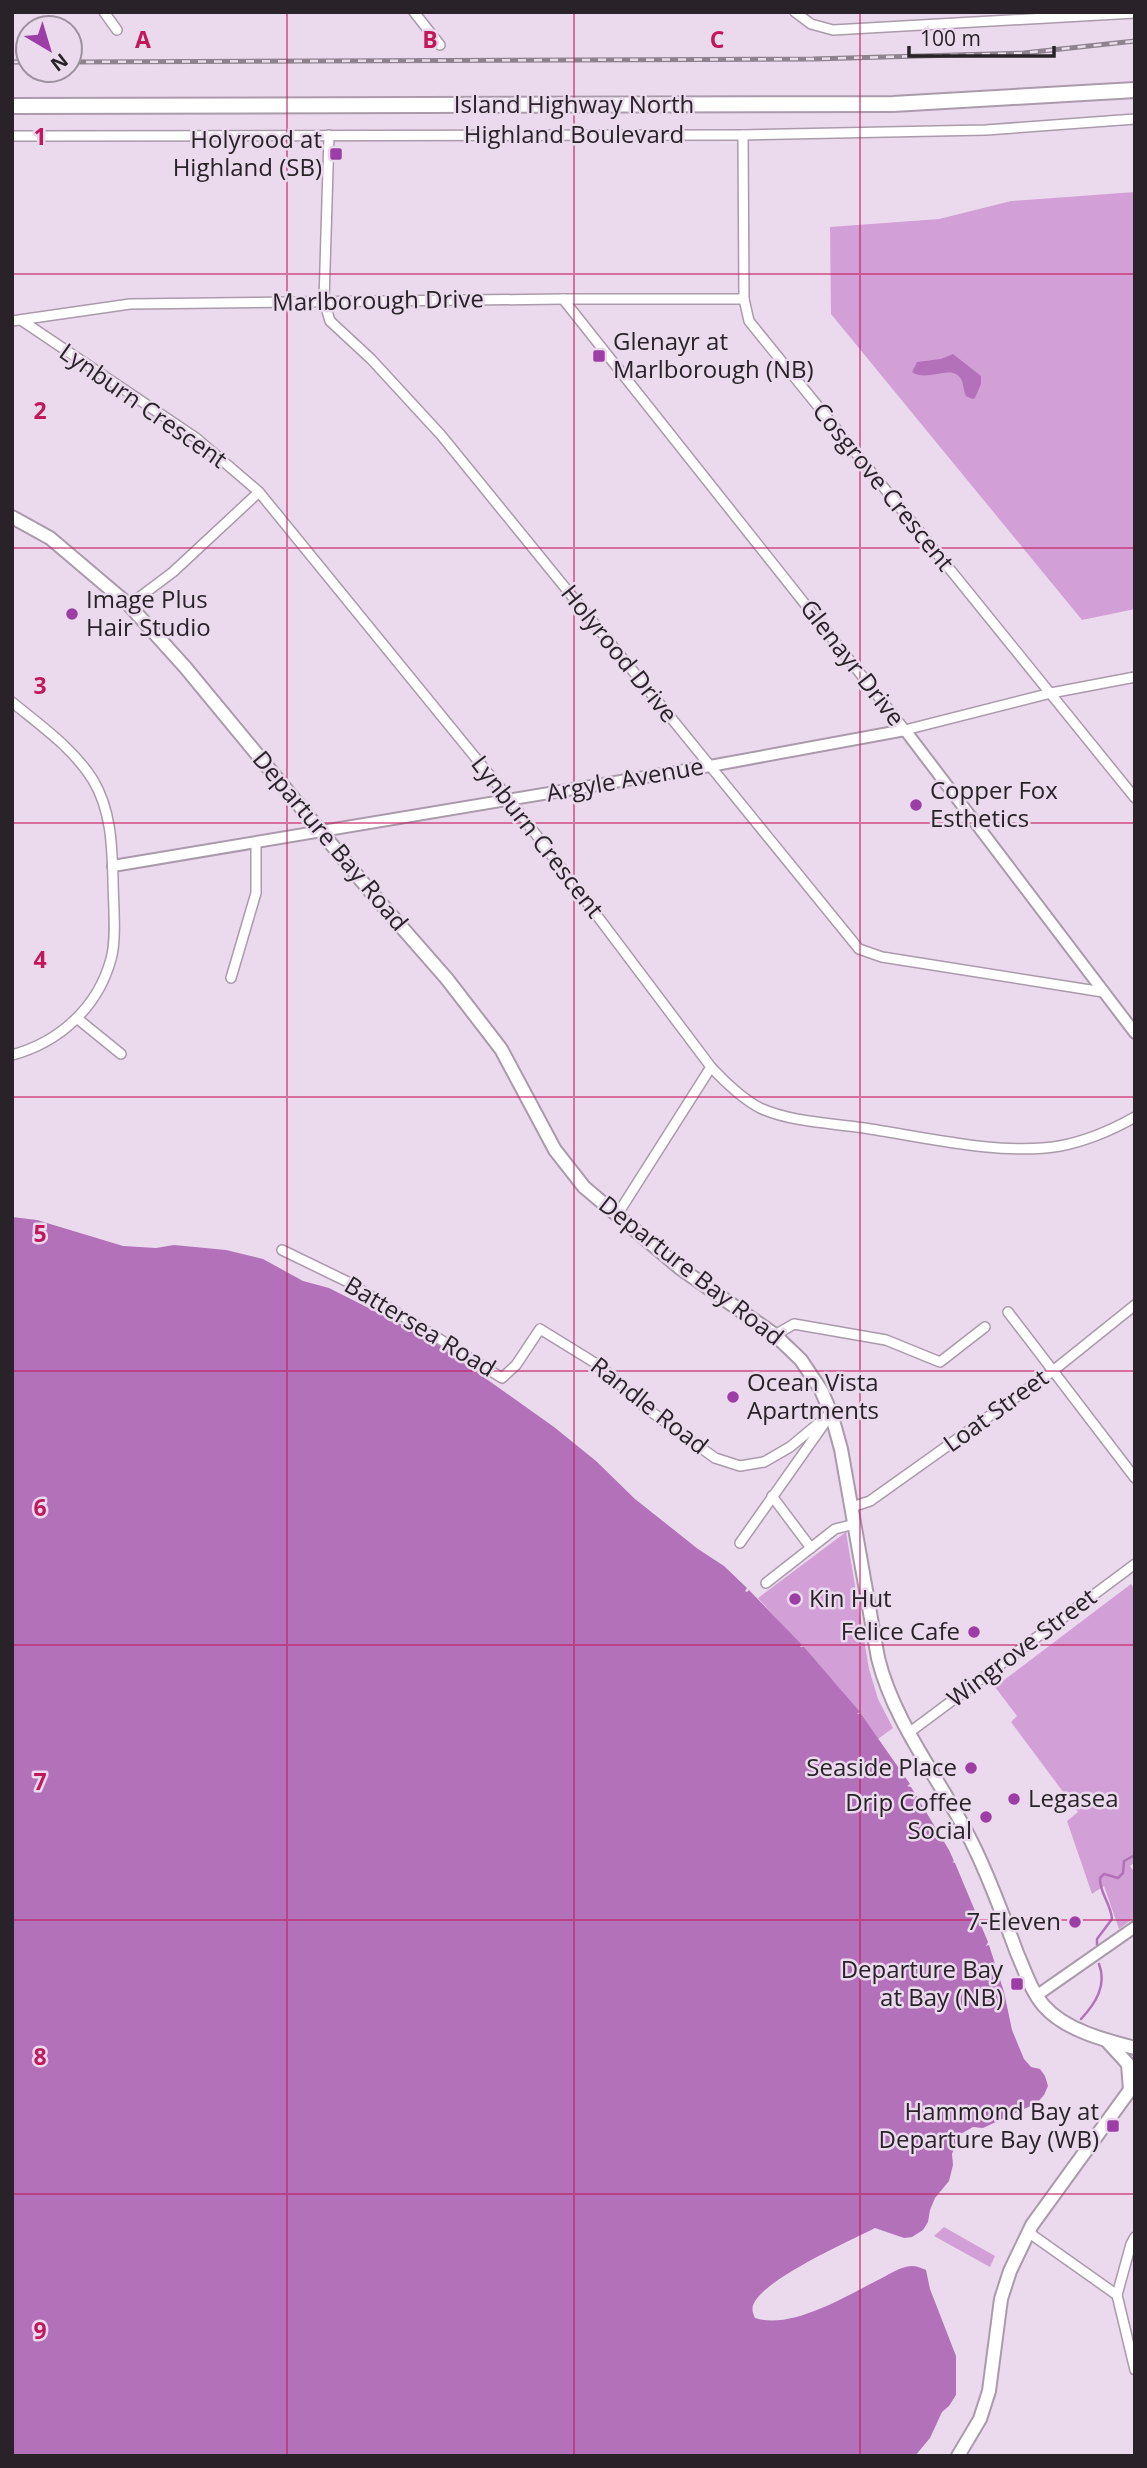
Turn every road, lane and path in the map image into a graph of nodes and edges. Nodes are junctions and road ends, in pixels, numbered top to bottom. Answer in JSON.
{"nodes":[{"id":1,"x":104,"y":12,"type":"edge"},
{"id":2,"x":414,"y":12,"type":"edge"},
{"id":3,"x":795,"y":12,"type":"edge"},
{"id":4,"x":1135,"y":13,"type":"edge"},
{"id":5,"x":117,"y":30,"type":"dead end"},
{"id":6,"x":440,"y":45,"type":"dead end"},
{"id":7,"x":1135,"y":90,"type":"edge"},
{"id":8,"x":12,"y":106,"type":"edge"},
{"id":9,"x":1135,"y":119,"type":"edge"},
{"id":10,"x":329,"y":135,"type":"junction"},
{"id":11,"x":743,"y":135,"type":"junction"},
{"id":12,"x":12,"y":136,"type":"edge"},
{"id":13,"x":563,"y":299,"type":"junction"},
{"id":14,"x":744,"y":299,"type":"junction"},
{"id":15,"x":324,"y":301,"type":"junction"},
{"id":16,"x":17,"y":321,"type":"edge"},
{"id":17,"x":258,"y":492,"type":"junction"},
{"id":18,"x":12,"y":517,"type":"edge"},
{"id":19,"x":129,"y":605,"type":"junction"},
{"id":20,"x":1135,"y":677,"type":"edge"},
{"id":21,"x":1051,"y":693,"type":"junction"},
{"id":22,"x":12,"y":702,"type":"edge"},
{"id":23,"x":905,"y":730,"type":"junction"},
{"id":24,"x":710,"y":766,"type":"junction"},
{"id":25,"x":1135,"y":798,"type":"edge"},
{"id":26,"x":510,"y":800,"type":"junction"},
{"id":27,"x":321,"y":831,"type":"junction"},
{"id":28,"x":256,"y":842,"type":"junction"},
{"id":29,"x":113,"y":866,"type":"junction"},
{"id":30,"x":231,"y":978,"type":"dead end"},
{"id":31,"x":1103,"y":992,"type":"junction"},
{"id":32,"x":78,"y":1019,"type":"junction"},
{"id":33,"x":1135,"y":1032,"type":"edge"},
{"id":34,"x":121,"y":1054,"type":"dead end"},
{"id":35,"x":12,"y":1055,"type":"edge"},
{"id":36,"x":711,"y":1067,"type":"junction"},
{"id":37,"x":1135,"y":1117,"type":"edge"},
{"id":38,"x":617,"y":1215,"type":"junction"},
{"id":39,"x":282,"y":1250,"type":"dead end"},
{"id":40,"x":1135,"y":1305,"type":"edge"},
{"id":41,"x":1007,"y":1312,"type":"dead end"},
{"id":42,"x":985,"y":1327,"type":"dead end"},
{"id":43,"x":540,"y":1329,"type":"joint"},
{"id":44,"x":775,"y":1335,"type":"junction"},
{"id":45,"x":1054,"y":1370,"type":"junction"},
{"id":46,"x":831,"y":1413,"type":"junction"},
{"id":47,"x":1135,"y":1478,"type":"edge"},
{"id":48,"x":772,"y":1496,"type":"junction"},
{"id":49,"x":852,"y":1507,"type":"junction"},
{"id":50,"x":855,"y":1524,"type":"junction"},
{"id":51,"x":740,"y":1543,"type":"dead end"},
{"id":52,"x":811,"y":1548,"type":"junction"},
{"id":53,"x":1135,"y":1564,"type":"edge"},
{"id":54,"x":766,"y":1583,"type":"dead end"},
{"id":55,"x":910,"y":1732,"type":"junction"},
{"id":56,"x":1135,"y":1927,"type":"edge"},
{"id":57,"x":1036,"y":1996,"type":"junction"},
{"id":58,"x":1104,"y":2039,"type":"junction"},
{"id":59,"x":1135,"y":2048,"type":"edge"},
{"id":60,"x":1133,"y":2087,"type":"edge"},
{"id":61,"x":1028,"y":2232,"type":"junction"},
{"id":62,"x":1135,"y":2237,"type":"edge"},
{"id":63,"x":1117,"y":2295,"type":"junction"},
{"id":64,"x":1135,"y":2370,"type":"edge"},
{"id":65,"x":958,"y":2456,"type":"edge"}],
"edges":[{"from":1,"to":5,"type":"street"},
{"from":2,"to":6,"type":"street"},
{"from":3,"to":4,"type":"street"},
{"from":7,"to":8,"type":"main road","name":"Island Highway North"},
{"from":9,"to":11,"type":"street","name":"Highland Boulevard"},
{"from":10,"to":11,"type":"street","name":"Highland Boulevard"},
{"from":10,"to":12,"type":"street","name":"Highland Boulevard"},
{"from":10,"to":15,"type":"street"},
{"from":11,"to":14,"type":"street","name":"Cosgrove Crescent"},
{"from":13,"to":14,"type":"street","name":"Marlborough Drive"},
{"from":13,"to":15,"type":"street","name":"Marlborough Drive"},
{"from":13,"to":23,"type":"street","name":"Glenayr Drive"},
{"from":14,"to":21,"type":"street","name":"Cosgrove Crescent"},
{"from":15,"to":16,"type":"street","name":"Marlborough Drive"},
{"from":15,"to":24,"type":"street","name":"Holyrood Drive"},
{"from":16,"to":17,"type":"street","name":"Lynburn Crescent"},
{"from":17,"to":19,"type":"street"},
{"from":17,"to":26,"type":"street","name":"Lynburn Crescent"},
{"from":18,"to":19,"type":"main road","name":"Departure Bay Road"},
{"from":19,"to":27,"type":"main road","name":"Departure Bay Road"},
{"from":20,"to":21,"type":"street","name":"Argyle Avenue"},
{"from":21,"to":23,"type":"street","name":"Argyle Avenue"},
{"from":21,"to":25,"type":"street","name":"Cosgrove Crescent"},
{"from":22,"to":29,"type":"street"},
{"from":23,"to":24,"type":"street","name":"Argyle Avenue"},
{"from":23,"to":31,"type":"street","name":"Glenayr Drive"},
{"from":24,"to":26,"type":"street","name":"Argyle Avenue"},
{"from":24,"to":31,"type":"street","name":"Holyrood Drive"},
{"from":26,"to":27,"type":"street","name":"Argyle Avenue"},
{"from":26,"to":36,"type":"street","name":"Lynburn Crescent"},
{"from":27,"to":28,"type":"street","name":"Argyle Avenue"},
{"from":27,"to":38,"type":"main road","name":"Departure Bay Road"},
{"from":28,"to":29,"type":"street","name":"Argyle Avenue"},
{"from":28,"to":30,"type":"street"},
{"from":29,"to":32,"type":"street"},
{"from":31,"to":33,"type":"street","name":"Glenayr Drive"},
{"from":32,"to":34,"type":"street"},
{"from":32,"to":35,"type":"street"},
{"from":36,"to":37,"type":"street","name":"Lynburn Crescent"},
{"from":36,"to":38,"type":"street"},
{"from":38,"to":44,"type":"main road","name":"Departure Bay Road"},
{"from":39,"to":43,"type":"street","name":"Battersea Road"},
{"from":40,"to":45,"type":"street","name":"Loat Street"},
{"from":41,"to":45,"type":"street"},
{"from":42,"to":44,"type":"street"},
{"from":43,"to":46,"type":"street","name":"Randle Road"},
{"from":44,"to":46,"type":"main road","name":"Departure Bay Road"},
{"from":45,"to":47,"type":"street"},
{"from":45,"to":49,"type":"street","name":"Loat Street"},
{"from":46,"to":48,"type":"street"},
{"from":46,"to":49,"type":"main road","name":"Departure Bay Road"},
{"from":48,"to":51,"type":"street"},
{"from":48,"to":52,"type":"street"},
{"from":49,"to":50,"type":"main road","name":"Departure Bay Road"},
{"from":50,"to":52,"type":"street"},
{"from":50,"to":55,"type":"main road","name":"Departure Bay Road"},
{"from":52,"to":54,"type":"street"},
{"from":53,"to":55,"type":"street","name":"Wingrove Street"},
{"from":55,"to":57,"type":"main road","name":"Departure Bay Road"},
{"from":56,"to":57,"type":"street"},
{"from":57,"to":58,"type":"main road","name":"Departure Bay Road"},
{"from":58,"to":59,"type":"main road","name":"Departure Bay Road"},
{"from":58,"to":60,"type":"main road"},
{"from":60,"to":61,"type":"main road"},
{"from":61,"to":63,"type":"street"},
{"from":61,"to":65,"type":"main road"},
{"from":62,"to":63,"type":"street"},
{"from":63,"to":64,"type":"street"}]}
